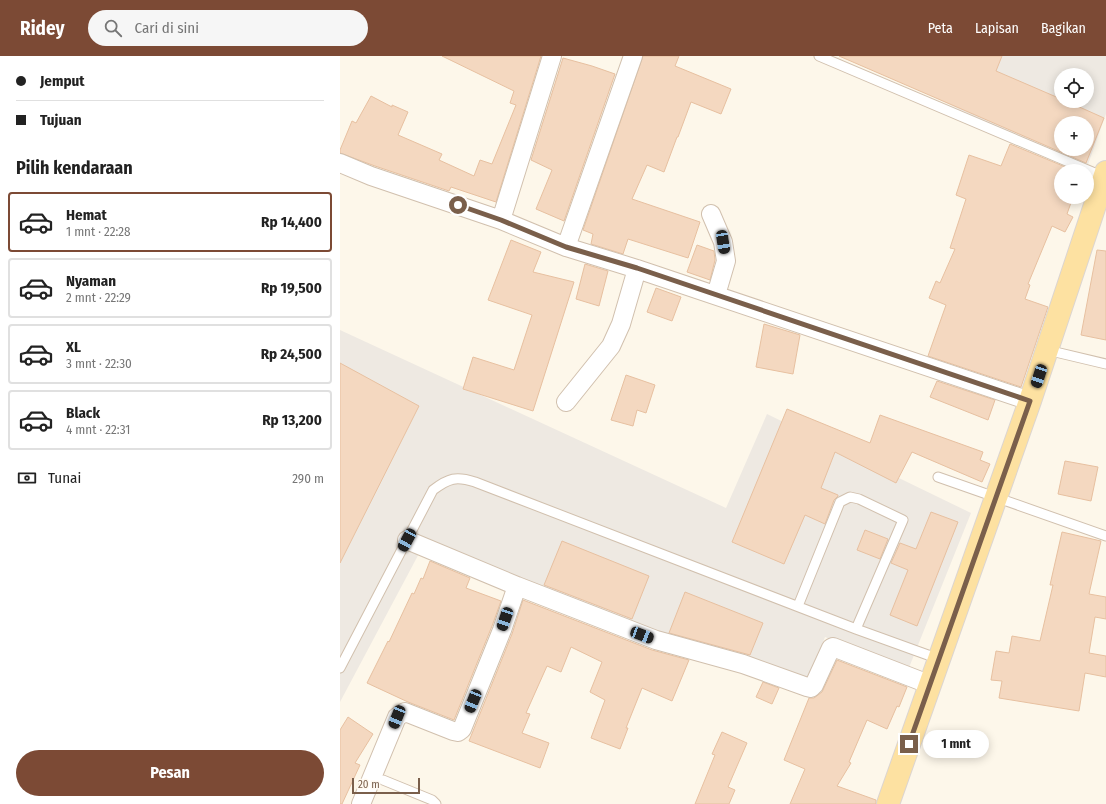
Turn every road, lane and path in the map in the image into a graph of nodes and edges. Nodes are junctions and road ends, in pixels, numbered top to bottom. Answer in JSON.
{"nodes":[{"id":1,"x":552,"y":56,"type":"edge"},
{"id":2,"x":633,"y":56,"type":"edge"},
{"id":3,"x":819,"y":56,"type":"edge"},
{"id":4,"x":340,"y":163,"type":"edge"},
{"id":5,"x":1105,"y":174,"type":"edge"},
{"id":6,"x":711,"y":214,"type":"dead end"},
{"id":7,"x":501,"y":220,"type":"junction"},
{"id":8,"x":566,"y":247,"type":"junction"},
{"id":9,"x":637,"y":268,"type":"junction"},
{"id":10,"x":716,"y":295,"type":"junction"},
{"id":11,"x":1047,"y":350,"type":"junction"},
{"id":12,"x":1106,"y":364,"type":"edge"},
{"id":13,"x":1030,"y":401,"type":"junction"},
{"id":14,"x":566,"y":402,"type":"dead end"},
{"id":15,"x":938,"y":477,"type":"dead end"},
{"id":16,"x":997,"y":498,"type":"junction"},
{"id":17,"x":1106,"y":536,"type":"edge"},
{"id":18,"x":407,"y":540,"type":"junction"},
{"id":19,"x":517,"y":586,"type":"junction"},
{"id":20,"x":798,"y":606,"type":"junction"},
{"id":21,"x":856,"y":629,"type":"junction"},
{"id":22,"x":344,"y":651,"type":"edge"},
{"id":23,"x":939,"y":659,"type":"junction"},
{"id":24,"x":340,"y":668,"type":"edge"},
{"id":25,"x":931,"y":685,"type":"junction"},
{"id":26,"x":383,"y":780,"type":"dead end"},
{"id":27,"x":361,"y":804,"type":"edge"},
{"id":28,"x":436,"y":804,"type":"edge"},
{"id":29,"x":888,"y":804,"type":"edge"}],
"edges":[{"from":1,"to":7,"type":"street"},
{"from":2,"to":8,"type":"street"},
{"from":3,"to":5,"type":"lane"},
{"from":4,"to":7,"type":"street"},
{"from":5,"to":11,"type":"main road"},
{"from":6,"to":10,"type":"street"},
{"from":7,"to":8,"type":"street"},
{"from":8,"to":9,"type":"street"},
{"from":9,"to":10,"type":"street"},
{"from":9,"to":14,"type":"street"},
{"from":10,"to":13,"type":"street"},
{"from":11,"to":12,"type":"lane"},
{"from":11,"to":13,"type":"main road"},
{"from":13,"to":16,"type":"main road"},
{"from":15,"to":16,"type":"lane"},
{"from":16,"to":17,"type":"lane"},
{"from":16,"to":23,"type":"main road"},
{"from":18,"to":19,"type":"street"},
{"from":18,"to":20,"type":"lane"},
{"from":18,"to":22,"type":"lane"},
{"from":19,"to":25,"type":"street"},
{"from":19,"to":27,"type":"street"},
{"from":20,"to":21,"type":"lane"},
{"from":20,"to":21,"type":"lane"},
{"from":21,"to":23,"type":"lane"},
{"from":22,"to":24,"type":"lane"},
{"from":23,"to":25,"type":"main road"},
{"from":25,"to":29,"type":"main road"},
{"from":26,"to":28,"type":"lane"}]}
